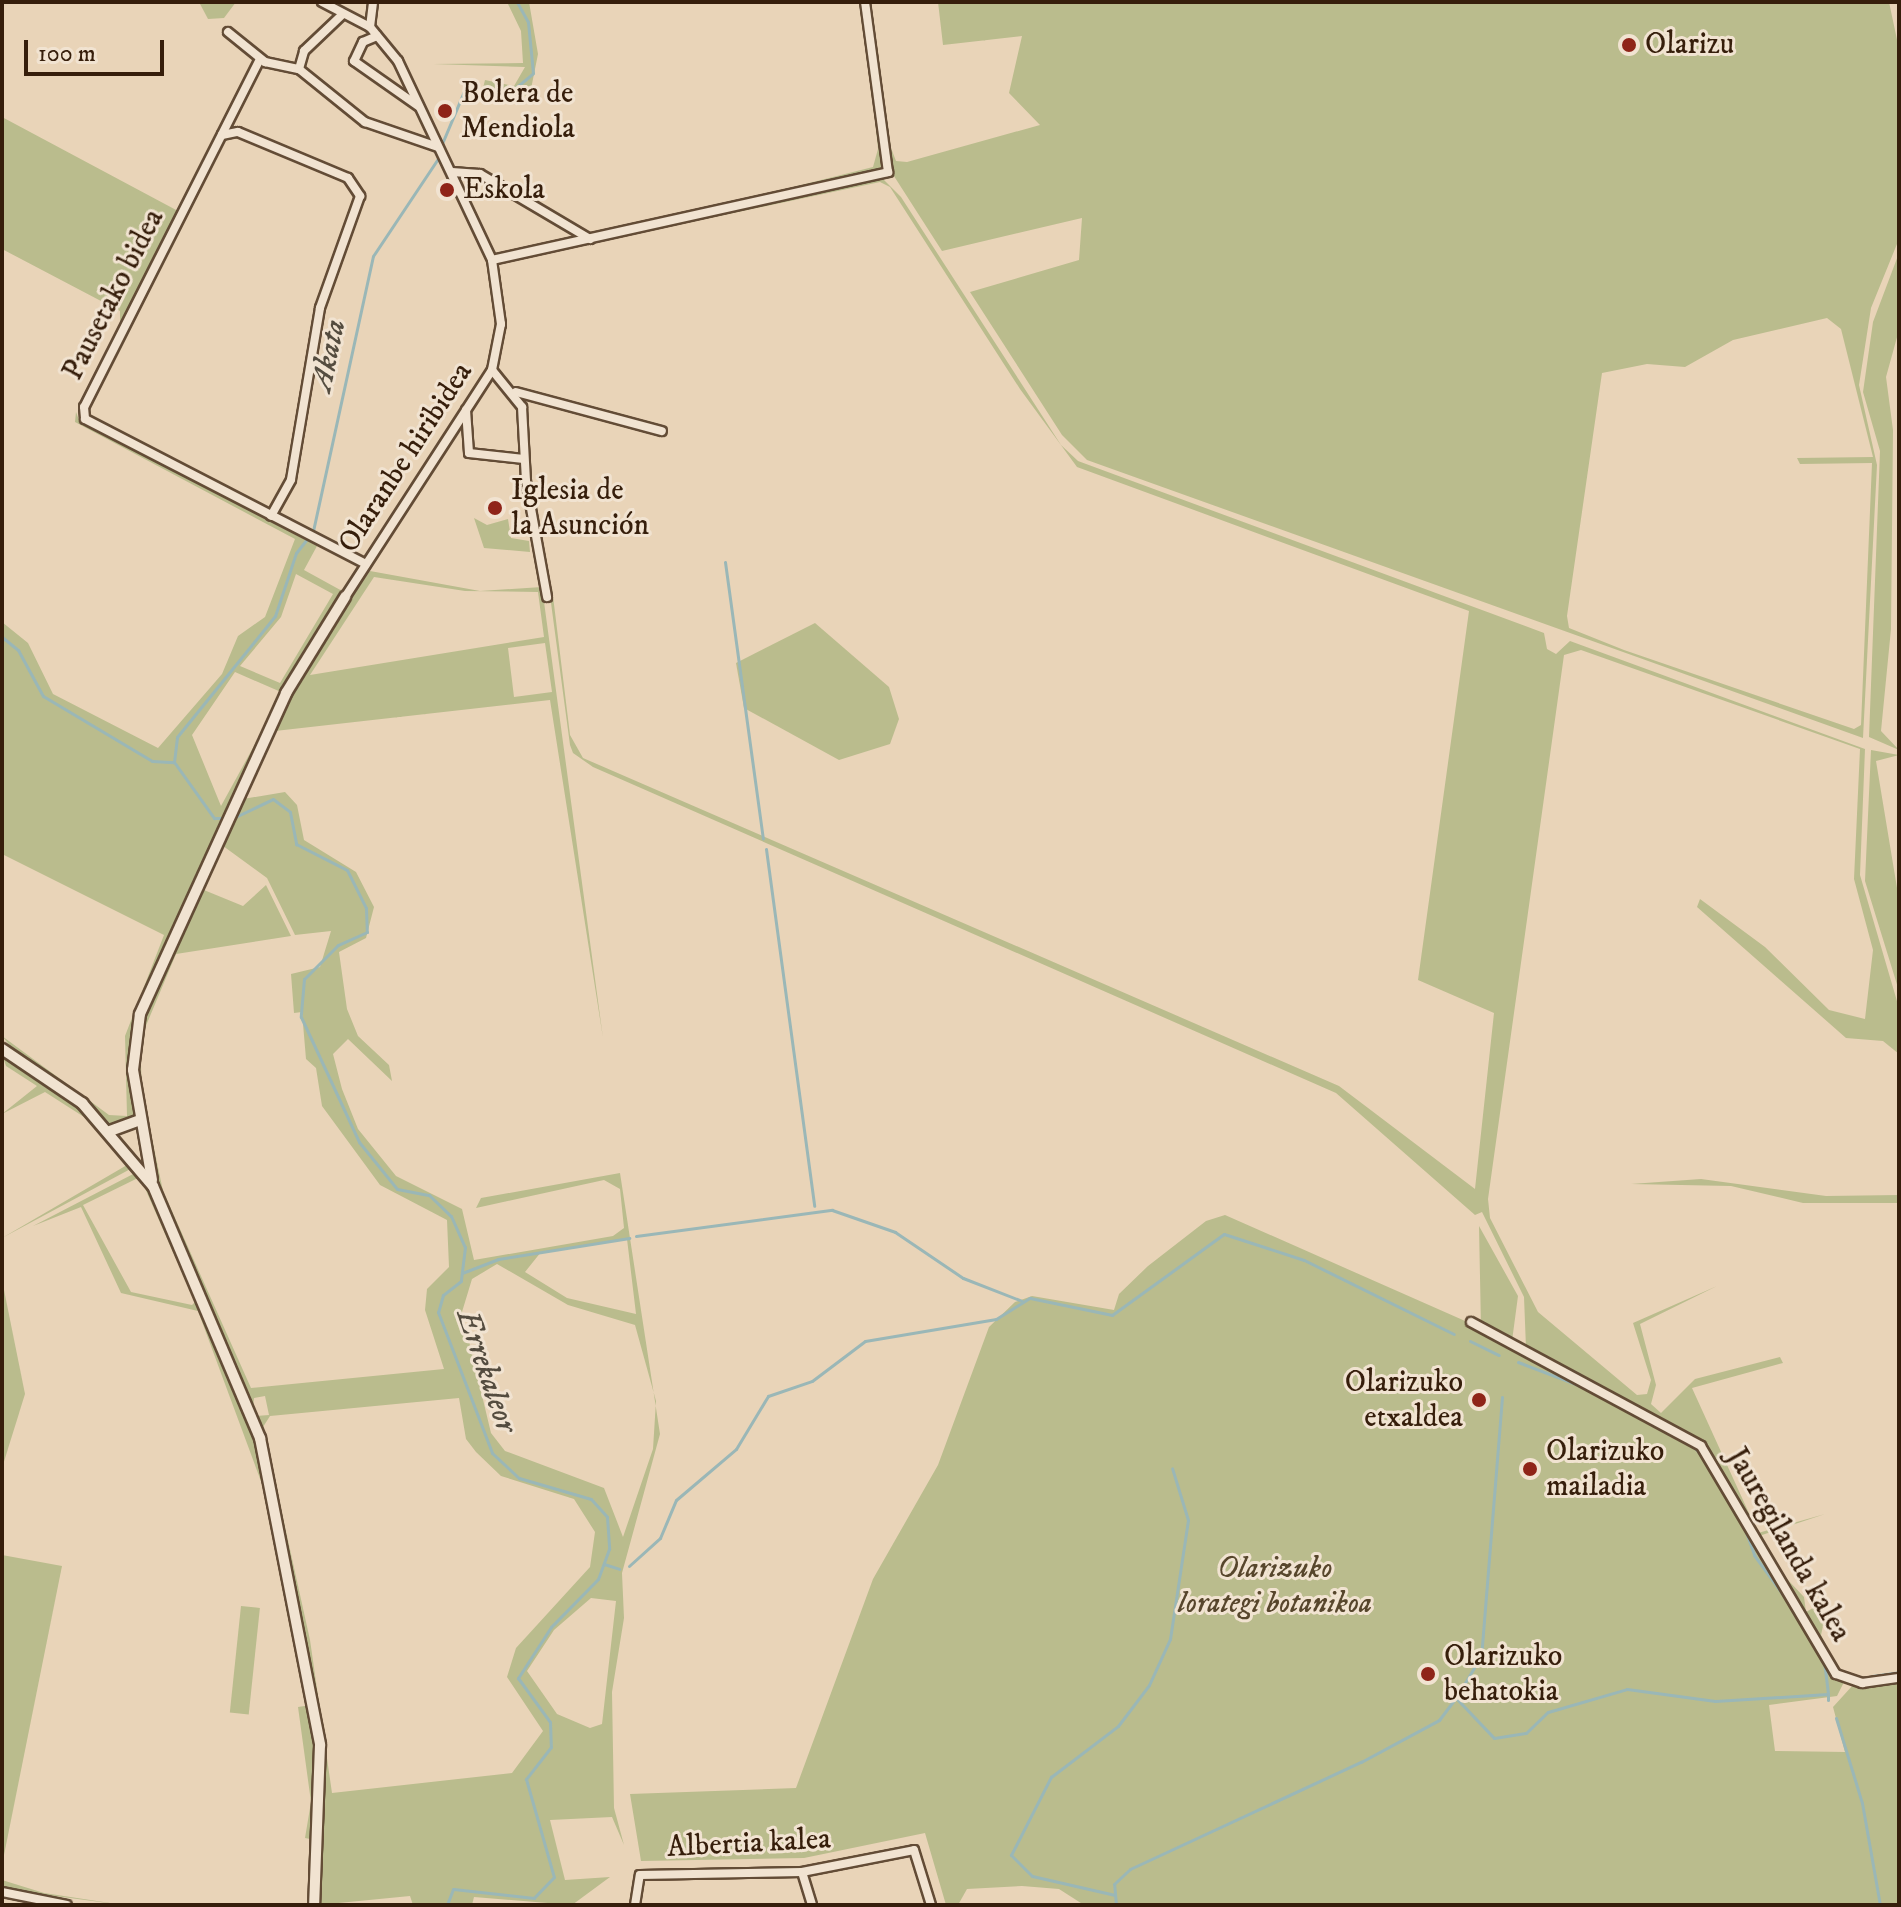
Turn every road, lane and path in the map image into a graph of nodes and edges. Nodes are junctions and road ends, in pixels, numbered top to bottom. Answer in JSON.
{"nodes":[{"id":1,"x":322,"y":2,"type":"edge"},
{"id":2,"x":373,"y":2,"type":"edge"},
{"id":3,"x":865,"y":2,"type":"edge"},
{"id":4,"x":342,"y":15,"type":"junction"},
{"id":5,"x":370,"y":27,"type":"junction"},
{"id":6,"x":228,"y":32,"type":"dead end"},
{"id":7,"x":377,"y":36,"type":"junction"},
{"id":8,"x":260,"y":59,"type":"junction"},
{"id":9,"x":299,"y":69,"type":"junction"},
{"id":10,"x":419,"y":107,"type":"junction"},
{"id":11,"x":222,"y":135,"type":"junction"},
{"id":12,"x":438,"y":147,"type":"junction"},
{"id":13,"x":452,"y":172,"type":"junction"},
{"id":14,"x":591,"y":240,"type":"junction"},
{"id":15,"x":492,"y":260,"type":"junction"},
{"id":16,"x":492,"y":370,"type":"junction"},
{"id":17,"x":516,"y":392,"type":"junction"},
{"id":18,"x":466,"y":408,"type":"junction"},
{"id":19,"x":662,"y":431,"type":"dead end"},
{"id":20,"x":524,"y":459,"type":"junction"},
{"id":21,"x":271,"y":516,"type":"junction"},
{"id":22,"x":366,"y":564,"type":"junction"},
{"id":23,"x":345,"y":597,"type":"joint"},
{"id":24,"x":547,"y":597,"type":"dead end"},
{"id":25,"x":2,"y":1049,"type":"edge"},
{"id":26,"x":140,"y":1120,"type":"junction"},
{"id":27,"x":110,"y":1131,"type":"junction"},
{"id":28,"x":153,"y":1186,"type":"junction"},
{"id":29,"x":1471,"y":1322,"type":"dead end"},
{"id":30,"x":1899,"y":1678,"type":"edge"},
{"id":31,"x":802,"y":1872,"type":"junction"},
{"id":32,"x":2,"y":1892,"type":"edge"},
{"id":33,"x":67,"y":1905,"type":"edge"},
{"id":34,"x":314,"y":1905,"type":"edge"},
{"id":35,"x":635,"y":1905,"type":"edge"},
{"id":36,"x":812,"y":1905,"type":"edge"},
{"id":37,"x":931,"y":1905,"type":"edge"}],
"edges":[{"from":1,"to":4,"type":"street"},
{"from":2,"to":5,"type":"street"},
{"from":3,"to":14,"type":"street"},
{"from":4,"to":5,"type":"street"},
{"from":4,"to":9,"type":"street"},
{"from":5,"to":7,"type":"street","name":"Olaranbe hiribidea"},
{"from":6,"to":8,"type":"street"},
{"from":7,"to":10,"type":"street","name":"Olaranbe hiribidea"},
{"from":7,"to":10,"type":"street"},
{"from":8,"to":9,"type":"street"},
{"from":8,"to":11,"type":"street","name":"Pausetako bidea"},
{"from":9,"to":12,"type":"street"},
{"from":10,"to":12,"type":"street","name":"Olaranbe hiribidea"},
{"from":11,"to":21,"type":"street"},
{"from":11,"to":21,"type":"street","name":"Pausetako bidea"},
{"from":12,"to":13,"type":"street","name":"Olaranbe hiribidea"},
{"from":13,"to":14,"type":"street"},
{"from":13,"to":15,"type":"street","name":"Olaranbe hiribidea"},
{"from":14,"to":15,"type":"street"},
{"from":15,"to":16,"type":"street","name":"Olaranbe hiribidea"},
{"from":16,"to":17,"type":"street"},
{"from":16,"to":18,"type":"street","name":"Olaranbe hiribidea"},
{"from":17,"to":19,"type":"street"},
{"from":17,"to":20,"type":"street"},
{"from":18,"to":20,"type":"street"},
{"from":18,"to":22,"type":"street","name":"Olaranbe hiribidea"},
{"from":20,"to":24,"type":"street"},
{"from":21,"to":22,"type":"street","name":"Pausetako bidea"},
{"from":22,"to":23,"type":"street","name":"Olaranbe hiribidea"},
{"from":23,"to":26,"type":"street"},
{"from":25,"to":27,"type":"street"},
{"from":26,"to":27,"type":"street"},
{"from":26,"to":28,"type":"street"},
{"from":27,"to":28,"type":"street"},
{"from":28,"to":34,"type":"street"},
{"from":29,"to":30,"type":"street","name":"Jauregilanda kalea"},
{"from":31,"to":35,"type":"street","name":"Albertia kalea"},
{"from":31,"to":36,"type":"street"},
{"from":31,"to":37,"type":"street","name":"Albertia kalea"},
{"from":32,"to":33,"type":"street"}]}
